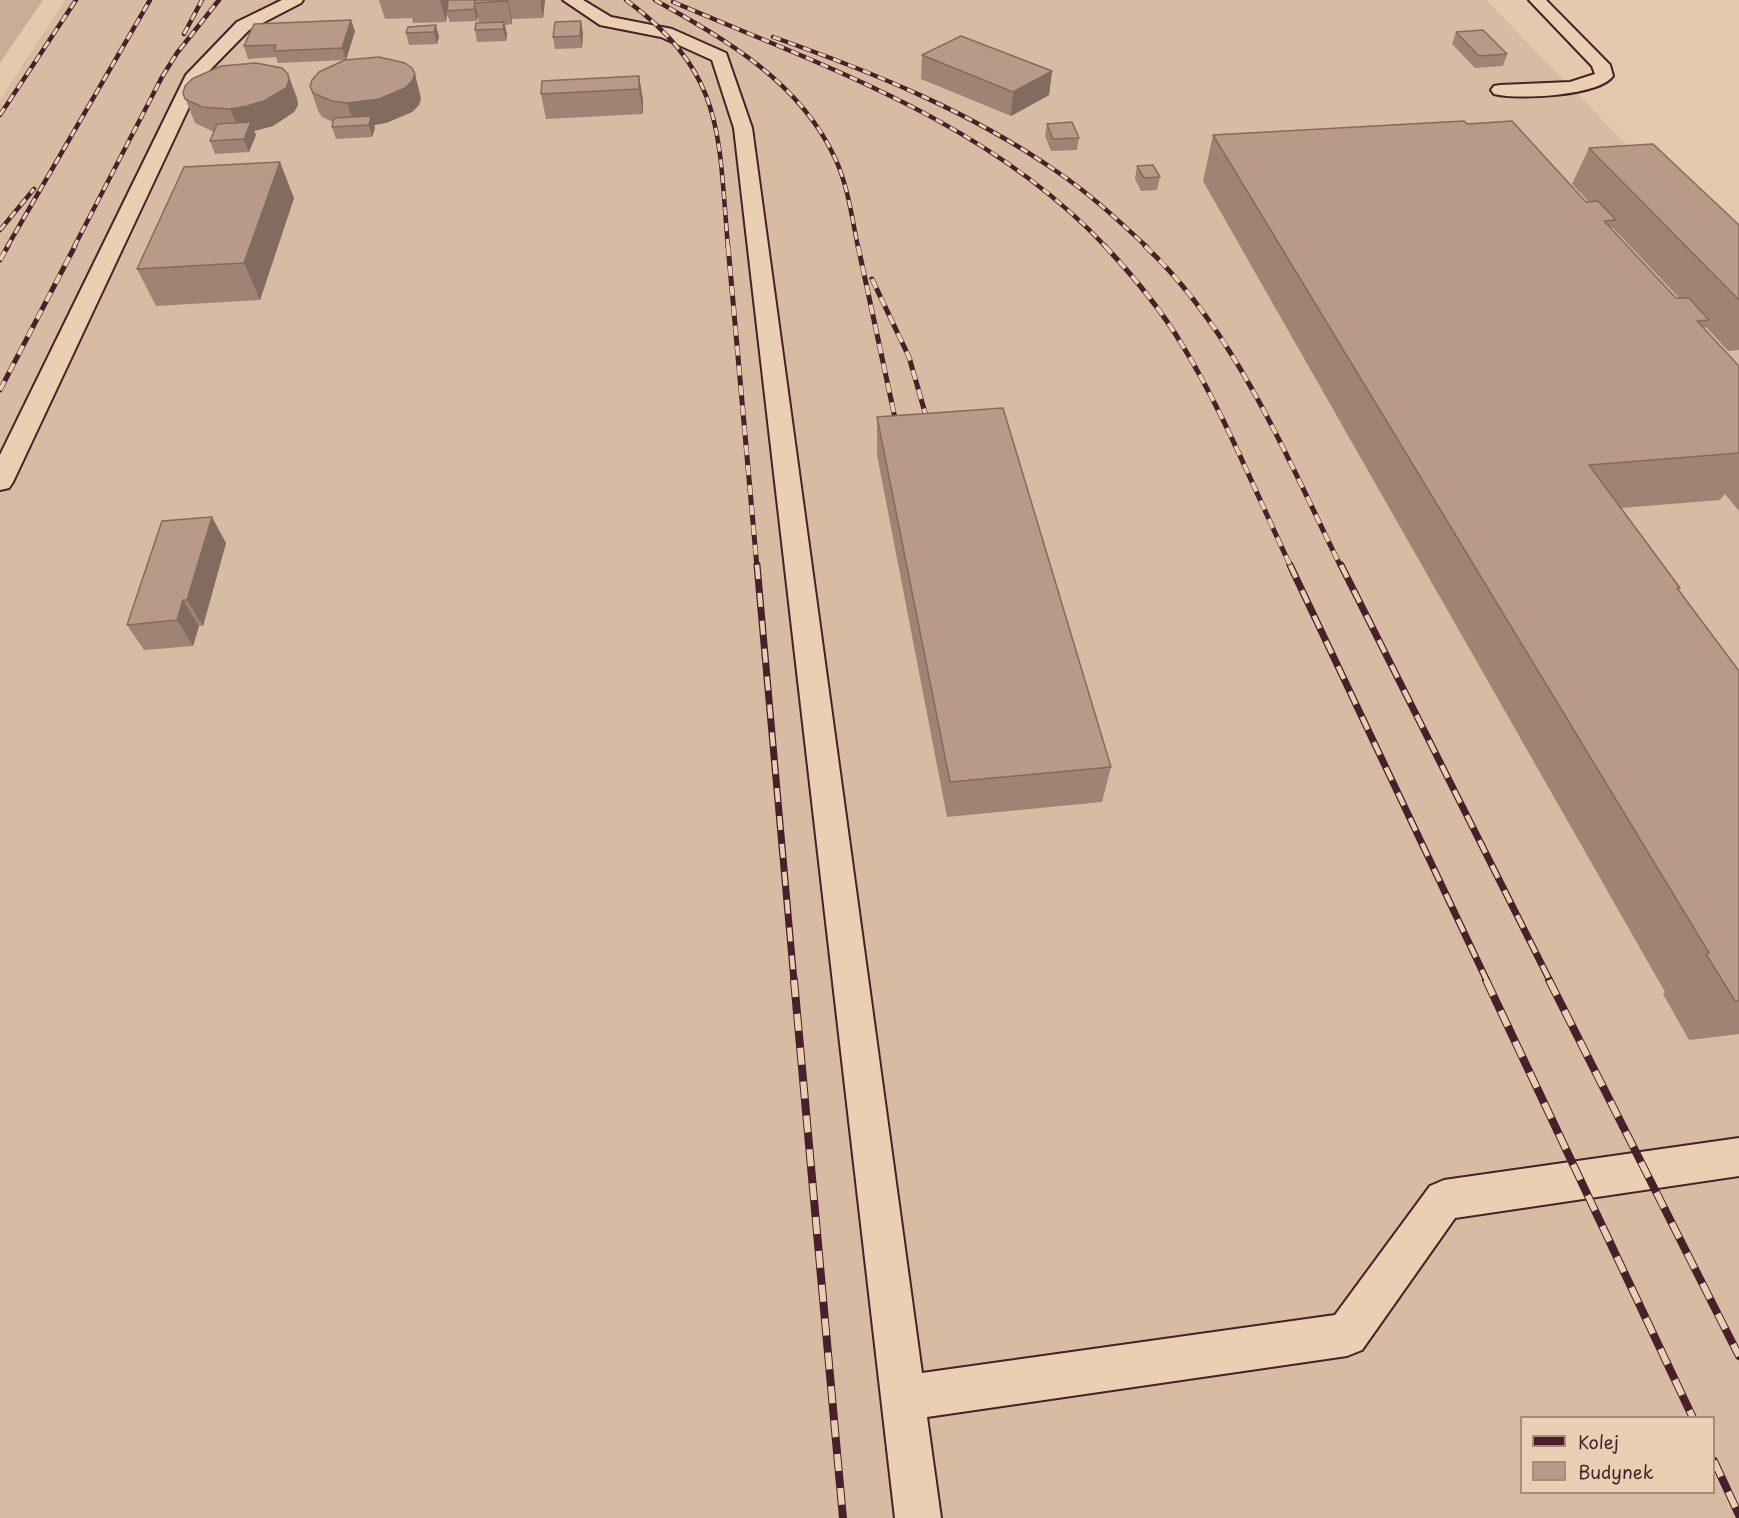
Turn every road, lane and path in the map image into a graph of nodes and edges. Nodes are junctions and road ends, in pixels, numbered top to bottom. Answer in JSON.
{"nodes":[{"id":1,"x":295,"y":0,"type":"edge"},
{"id":2,"x":572,"y":0,"type":"edge"},
{"id":3,"x":1538,"y":0,"type":"edge"},
{"id":4,"x":1500,"y":90,"type":"dead end"},
{"id":5,"x":0,"y":482,"type":"edge"},
{"id":6,"x":1739,"y":1157,"type":"edge"},
{"id":7,"x":903,"y":1398,"type":"junction"},
{"id":8,"x":918,"y":1518,"type":"edge"}],
"edges":[{"from":1,"to":5,"type":"lane"},
{"from":2,"to":7,"type":"lane"},
{"from":3,"to":4,"type":"lane"},
{"from":6,"to":7,"type":"lane"},
{"from":7,"to":8,"type":"lane"}]}
